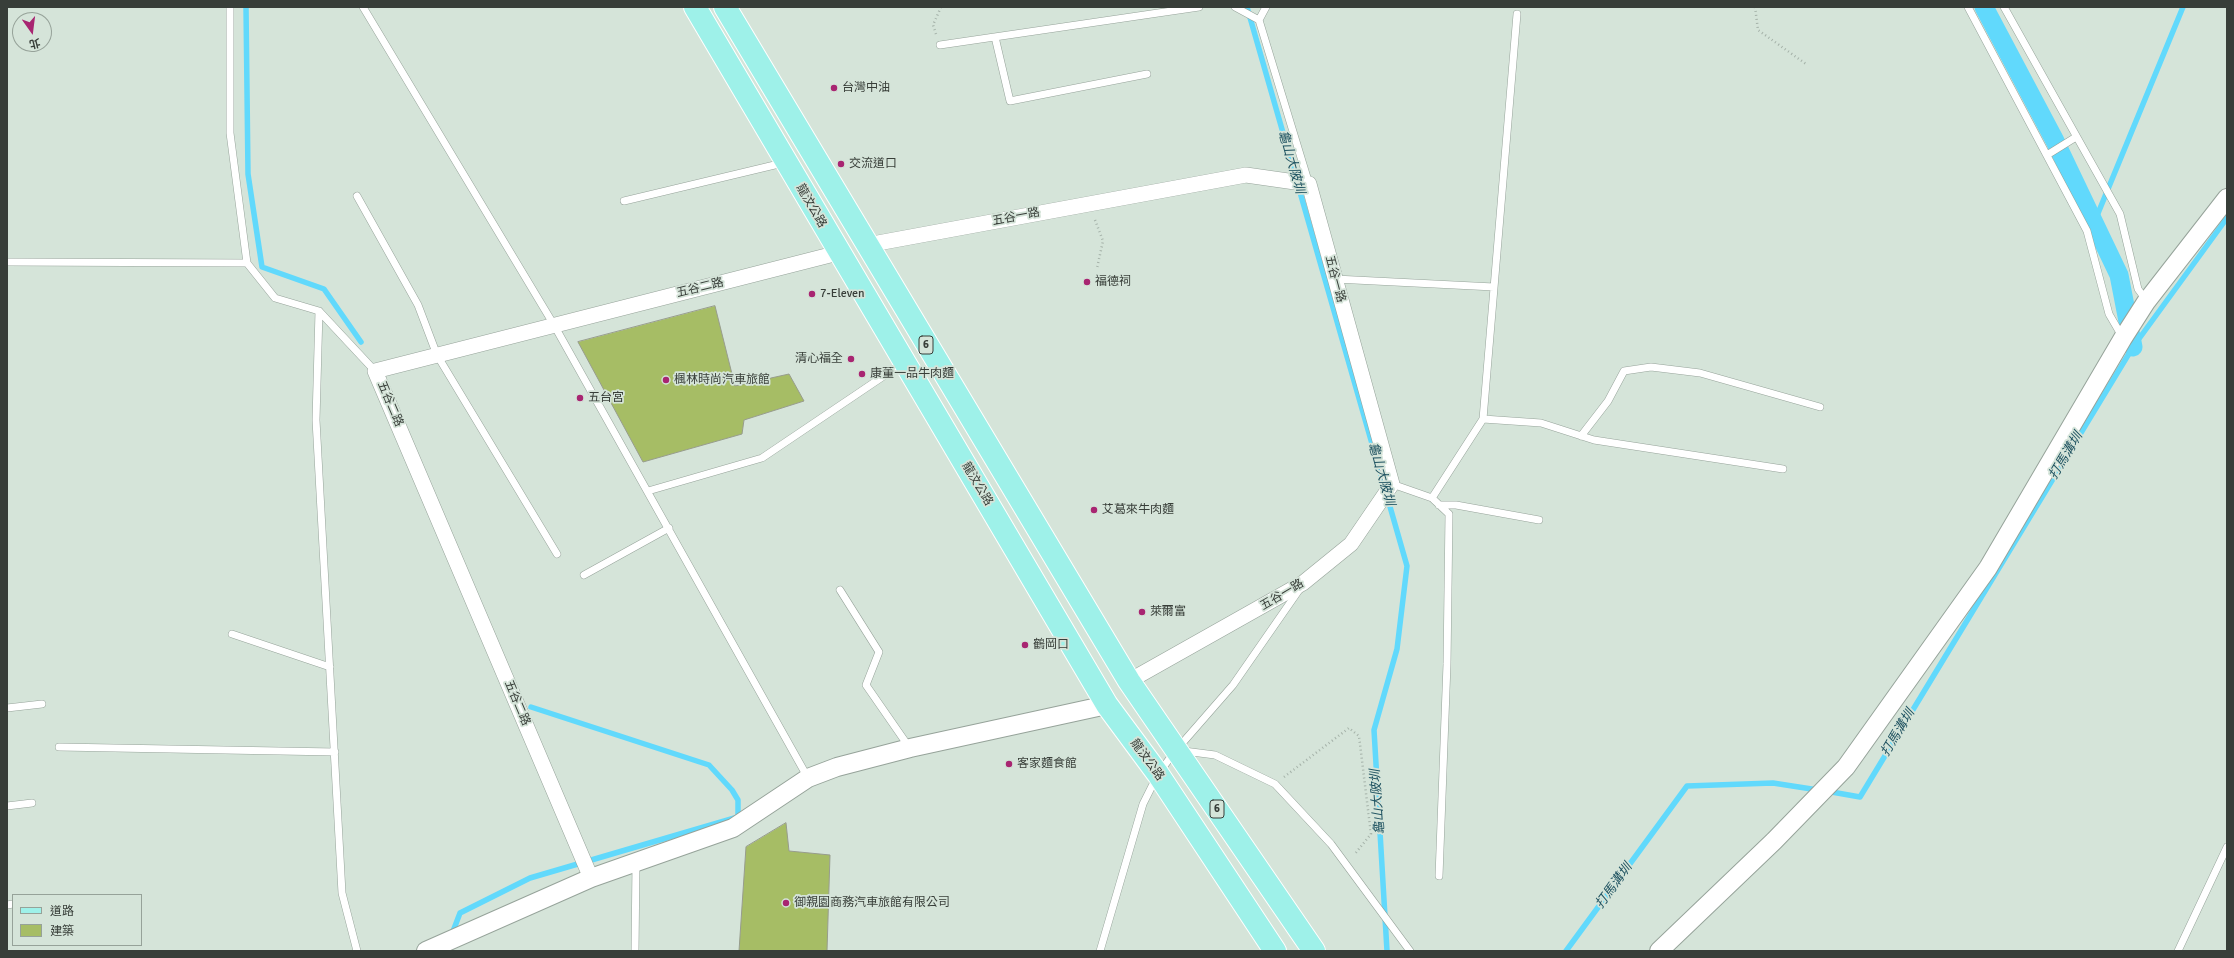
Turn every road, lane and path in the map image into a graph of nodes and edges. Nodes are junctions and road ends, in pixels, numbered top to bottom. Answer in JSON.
{"nodes":[{"id":1,"x":230,"y":7,"type":"edge"},
{"id":2,"x":363,"y":7,"type":"edge"},
{"id":3,"x":695,"y":7,"type":"edge"},
{"id":4,"x":725,"y":7,"type":"edge"},
{"id":5,"x":941,"y":7,"type":"edge"},
{"id":6,"x":1199,"y":7,"type":"edge"},
{"id":7,"x":1266,"y":7,"type":"edge"},
{"id":8,"x":1754,"y":7,"type":"edge"},
{"id":9,"x":1968,"y":7,"type":"edge"},
{"id":10,"x":2004,"y":7,"type":"edge"},
{"id":11,"x":1238,"y":8,"type":"edge"},
{"id":12,"x":1517,"y":14,"type":"dead end"},
{"id":13,"x":1258,"y":20,"type":"junction"},
{"id":14,"x":995,"y":37,"type":"junction"},
{"id":15,"x":940,"y":45,"type":"joint"},
{"id":16,"x":1806,"y":64,"type":"dead end"},
{"id":17,"x":1147,"y":74,"type":"dead end"},
{"id":18,"x":2076,"y":137,"type":"junction"},
{"id":19,"x":2047,"y":155,"type":"junction"},
{"id":20,"x":785,"y":162,"type":"junction"},
{"id":21,"x":1309,"y":184,"type":"junction"},
{"id":22,"x":357,"y":196,"type":"dead end"},
{"id":23,"x":2227,"y":198,"type":"edge"},
{"id":24,"x":624,"y":201,"type":"dead end"},
{"id":25,"x":1085,"y":204,"type":"junction"},
{"id":26,"x":867,"y":245,"type":"junction"},
{"id":27,"x":838,"y":253,"type":"junction"},
{"id":28,"x":7,"y":262,"type":"edge"},
{"id":29,"x":247,"y":263,"type":"junction"},
{"id":30,"x":1097,"y":268,"type":"dead end"},
{"id":31,"x":1335,"y":279,"type":"junction"},
{"id":32,"x":1494,"y":287,"type":"junction"},
{"id":33,"x":2146,"y":302,"type":"junction"},
{"id":34,"x":319,"y":311,"type":"junction"},
{"id":35,"x":554,"y":325,"type":"junction"},
{"id":36,"x":2123,"y":338,"type":"junction"},
{"id":37,"x":437,"y":355,"type":"junction"},
{"id":38,"x":905,"y":362,"type":"junction"},
{"id":39,"x":375,"y":370,"type":"junction"},
{"id":40,"x":1820,"y":407,"type":"dead end"},
{"id":41,"x":1483,"y":419,"type":"junction"},
{"id":42,"x":1581,"y":436,"type":"junction"},
{"id":43,"x":1783,"y":469,"type":"dead end"},
{"id":44,"x":1392,"y":484,"type":"junction"},
{"id":45,"x":648,"y":491,"type":"junction"},
{"id":46,"x":1432,"y":498,"type":"junction"},
{"id":47,"x":1439,"y":505,"type":"junction"},
{"id":48,"x":1538,"y":520,"type":"dead end"},
{"id":49,"x":669,"y":528,"type":"junction"},
{"id":50,"x":558,"y":554,"type":"dead end"},
{"id":51,"x":584,"y":575,"type":"dead end"},
{"id":52,"x":1303,"y":583,"type":"junction"},
{"id":53,"x":840,"y":590,"type":"dead end"},
{"id":54,"x":232,"y":634,"type":"dead end"},
{"id":55,"x":330,"y":666,"type":"junction"},
{"id":56,"x":1129,"y":681,"type":"junction"},
{"id":57,"x":42,"y":704,"type":"dead end"},
{"id":58,"x":1107,"y":706,"type":"junction"},
{"id":59,"x":7,"y":708,"type":"edge"},
{"id":60,"x":59,"y":747,"type":"dead end"},
{"id":61,"x":910,"y":748,"type":"junction"},
{"id":62,"x":1176,"y":750,"type":"junction"},
{"id":63,"x":335,"y":752,"type":"junction"},
{"id":64,"x":1158,"y":774,"type":"junction"},
{"id":65,"x":808,"y":778,"type":"junction"},
{"id":66,"x":1275,"y":784,"type":"junction"},
{"id":67,"x":32,"y":803,"type":"dead end"},
{"id":68,"x":7,"y":806,"type":"edge"},
{"id":69,"x":2227,"y":846,"type":"edge"},
{"id":70,"x":636,"y":862,"type":"junction"},
{"id":71,"x":1345,"y":866,"type":"junction"},
{"id":72,"x":589,"y":873,"type":"junction"},
{"id":73,"x":1439,"y":876,"type":"dead end"},
{"id":74,"x":1310,"y":944,"type":"edge"},
{"id":75,"x":356,"y":951,"type":"edge"},
{"id":76,"x":426,"y":951,"type":"edge"},
{"id":77,"x":636,"y":951,"type":"edge"},
{"id":78,"x":1100,"y":951,"type":"edge"},
{"id":79,"x":1275,"y":951,"type":"edge"},
{"id":80,"x":1410,"y":951,"type":"edge"},
{"id":81,"x":1659,"y":951,"type":"edge"},
{"id":82,"x":2178,"y":951,"type":"edge"}],
"edges":[{"from":1,"to":29,"type":"lane"},
{"from":2,"to":35,"type":"lane"},
{"from":3,"to":20,"type":"main road","name":"龍汶公路","number":"6"},
{"from":4,"to":26,"type":"main road","number":"6"},
{"from":5,"to":15,"type":"path"},
{"from":6,"to":14,"type":"lane"},
{"from":7,"to":13,"type":"lane"},
{"from":8,"to":16,"type":"path"},
{"from":9,"to":19,"type":"lane"},
{"from":10,"to":18,"type":"lane"},
{"from":11,"to":13,"type":"lane"},
{"from":12,"to":32,"type":"lane"},
{"from":13,"to":21,"type":"lane"},
{"from":14,"to":15,"type":"lane"},
{"from":14,"to":17,"type":"lane"},
{"from":18,"to":19,"type":"lane"},
{"from":18,"to":33,"type":"lane"},
{"from":19,"to":36,"type":"lane"},
{"from":20,"to":24,"type":"lane"},
{"from":20,"to":27,"type":"main road","name":"龍汶公路","number":"6"},
{"from":21,"to":25,"type":"street","name":"五谷一路"},
{"from":21,"to":31,"type":"street","name":"五谷一路"},
{"from":22,"to":37,"type":"lane"},
{"from":23,"to":33,"type":"street"},
{"from":25,"to":26,"type":"street","name":"五谷一路"},
{"from":25,"to":30,"type":"path"},
{"from":26,"to":56,"type":"main road","number":"6"},
{"from":27,"to":35,"type":"street","name":"五谷二路"},
{"from":27,"to":38,"type":"main road","name":"龍汶公路","number":"6"},
{"from":28,"to":29,"type":"lane"},
{"from":29,"to":34,"type":"lane"},
{"from":31,"to":32,"type":"lane"},
{"from":31,"to":44,"type":"street","name":"五谷一路"},
{"from":32,"to":41,"type":"lane"},
{"from":33,"to":36,"type":"street"},
{"from":34,"to":39,"type":"lane"},
{"from":34,"to":55,"type":"lane"},
{"from":35,"to":37,"type":"street","name":"五谷二路"},
{"from":35,"to":45,"type":"lane"},
{"from":36,"to":81,"type":"street"},
{"from":37,"to":39,"type":"street","name":"五谷二路"},
{"from":37,"to":50,"type":"lane"},
{"from":38,"to":45,"type":"lane"},
{"from":38,"to":58,"type":"main road","name":"龍汶公路","number":"6"},
{"from":39,"to":72,"type":"street","name":"五谷二路"},
{"from":40,"to":42,"type":"lane"},
{"from":41,"to":42,"type":"lane"},
{"from":41,"to":46,"type":"lane"},
{"from":42,"to":43,"type":"lane"},
{"from":44,"to":46,"type":"lane"},
{"from":44,"to":52,"type":"street","name":"五谷一路"},
{"from":45,"to":49,"type":"lane"},
{"from":46,"to":47,"type":"lane"},
{"from":47,"to":48,"type":"lane"},
{"from":47,"to":73,"type":"lane"},
{"from":49,"to":51,"type":"lane"},
{"from":49,"to":65,"type":"lane"},
{"from":52,"to":56,"type":"street","name":"五谷一路"},
{"from":52,"to":62,"type":"lane"},
{"from":53,"to":61,"type":"lane"},
{"from":54,"to":55,"type":"lane"},
{"from":55,"to":63,"type":"lane"},
{"from":56,"to":58,"type":"main road"},
{"from":56,"to":62,"type":"main road","number":"6"},
{"from":57,"to":59,"type":"lane"},
{"from":58,"to":61,"type":"street"},
{"from":58,"to":64,"type":"main road","name":"龍汶公路","number":"6"},
{"from":60,"to":63,"type":"lane"},
{"from":61,"to":65,"type":"street"},
{"from":62,"to":64,"type":"lane"},
{"from":62,"to":66,"type":"lane"},
{"from":62,"to":74,"type":"main road","number":"6"},
{"from":63,"to":75,"type":"lane"},
{"from":64,"to":78,"type":"lane"},
{"from":64,"to":79,"type":"main road","name":"龍汶公路","number":"6"},
{"from":65,"to":70,"type":"street"},
{"from":66,"to":71,"type":"lane"},
{"from":66,"to":71,"type":"path"},
{"from":67,"to":68,"type":"lane"},
{"from":69,"to":82,"type":"lane"},
{"from":70,"to":72,"type":"street"},
{"from":70,"to":77,"type":"lane"},
{"from":71,"to":80,"type":"lane"},
{"from":72,"to":76,"type":"street"}]}
